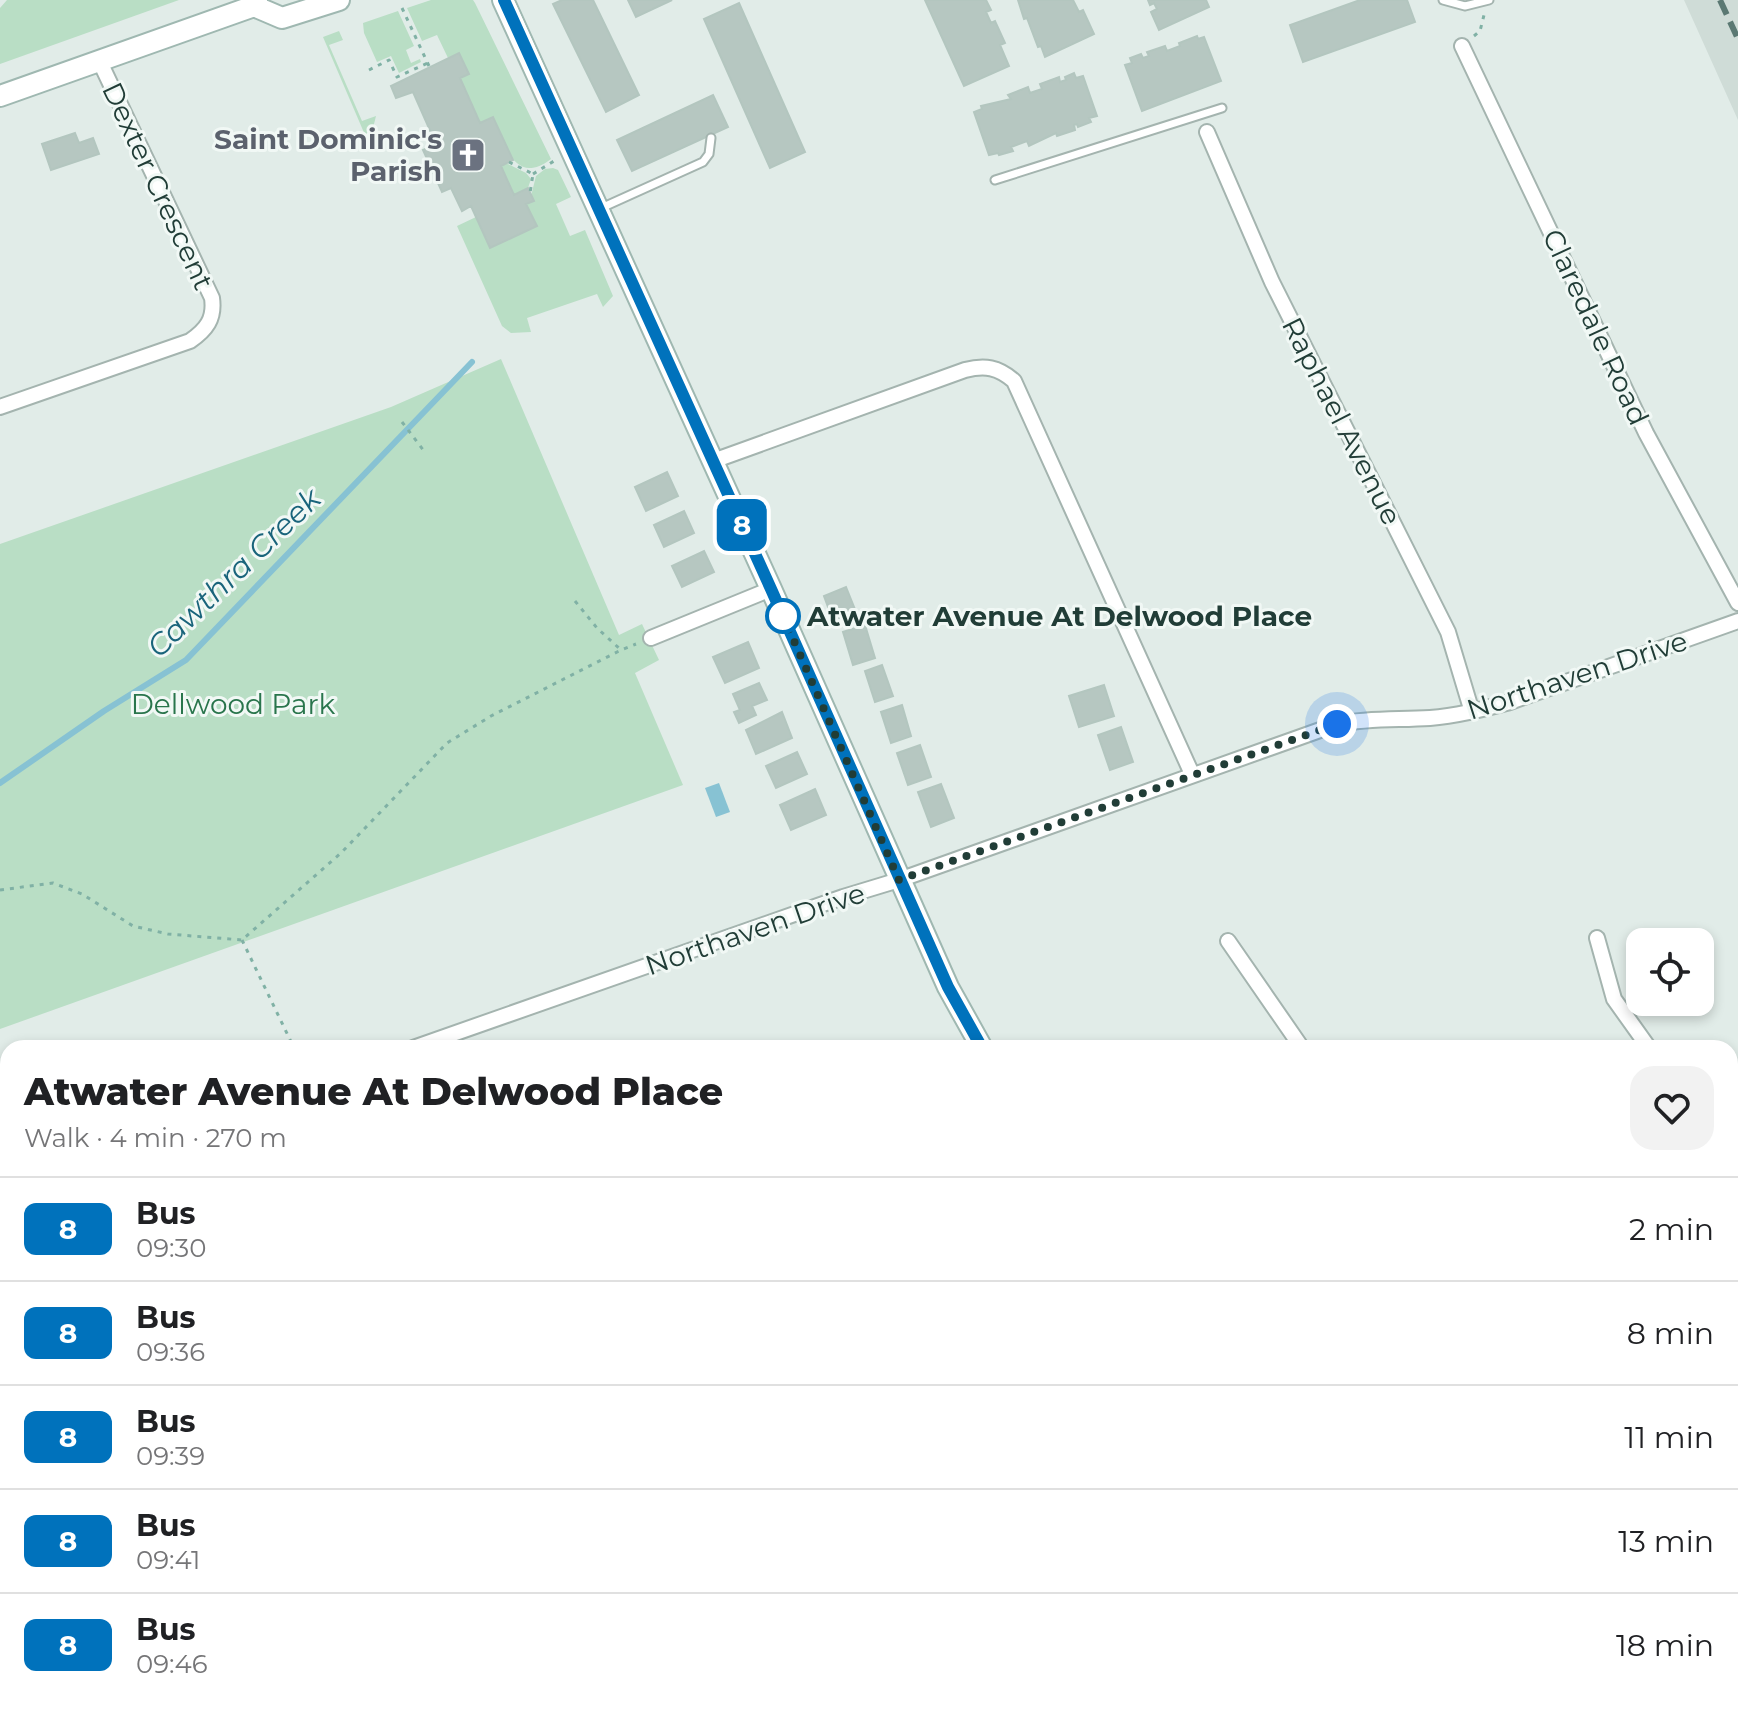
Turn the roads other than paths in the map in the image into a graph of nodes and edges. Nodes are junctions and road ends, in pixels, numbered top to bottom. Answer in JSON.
{"nodes":[{"id":1,"x":339,"y":0,"type":"edge"},
{"id":2,"x":503,"y":0,"type":"edge"},
{"id":3,"x":1443,"y":0,"type":"edge"},
{"id":4,"x":1488,"y":0,"type":"edge"},
{"id":5,"x":256,"y":3,"type":"edge"},
{"id":6,"x":1462,"y":46,"type":"road end"},
{"id":7,"x":100,"y":62,"type":"junction"},
{"id":8,"x":0,"y":96,"type":"edge"},
{"id":9,"x":1222,"y":108,"type":"dead end"},
{"id":10,"x":1207,"y":132,"type":"dead end"},
{"id":11,"x":711,"y":138,"type":"dead end"},
{"id":12,"x":995,"y":180,"type":"dead end"},
{"id":13,"x":597,"y":210,"type":"junction"},
{"id":14,"x":0,"y":407,"type":"edge"},
{"id":15,"x":713,"y":461,"type":"junction"},
{"id":16,"x":771,"y":589,"type":"junction"},
{"id":17,"x":1738,"y":603,"type":"edge"},
{"id":18,"x":1738,"y":621,"type":"edge"},
{"id":19,"x":651,"y":638,"type":"road end"},
{"id":20,"x":1472,"y":712,"type":"junction"},
{"id":21,"x":1192,"y":774,"type":"junction"},
{"id":22,"x":899,"y":880,"type":"junction"},
{"id":23,"x":1597,"y":938,"type":"dead end"},
{"id":24,"x":1228,"y":941,"type":"dead end"},
{"id":25,"x":436,"y":1040,"type":"edge"},
{"id":26,"x":978,"y":1040,"type":"edge"},
{"id":27,"x":1296,"y":1040,"type":"edge"},
{"id":28,"x":1643,"y":1040,"type":"edge"}],
"edges":[{"from":1,"to":5,"type":"street"},
{"from":2,"to":13,"type":"street"},
{"from":3,"to":4,"type":"lane"},
{"from":5,"to":7,"type":"street"},
{"from":6,"to":17,"type":"street","name":"Claredale Road"},
{"from":7,"to":8,"type":"street"},
{"from":7,"to":14,"type":"street","name":"Dexter Crescent"},
{"from":9,"to":12,"type":"lane"},
{"from":10,"to":20,"type":"street","name":"Raphael Avenue"},
{"from":11,"to":13,"type":"lane"},
{"from":13,"to":15,"type":"street"},
{"from":15,"to":16,"type":"street"},
{"from":15,"to":21,"type":"street"},
{"from":16,"to":19,"type":"street"},
{"from":16,"to":22,"type":"street"},
{"from":18,"to":20,"type":"street","name":"Northaven Drive"},
{"from":20,"to":21,"type":"street","name":"Northaven Drive"},
{"from":21,"to":22,"type":"street","name":"Northaven Drive"},
{"from":22,"to":25,"type":"street","name":"Northaven Drive"},
{"from":22,"to":26,"type":"street"},
{"from":23,"to":28,"type":"street"},
{"from":24,"to":27,"type":"street"}]}
